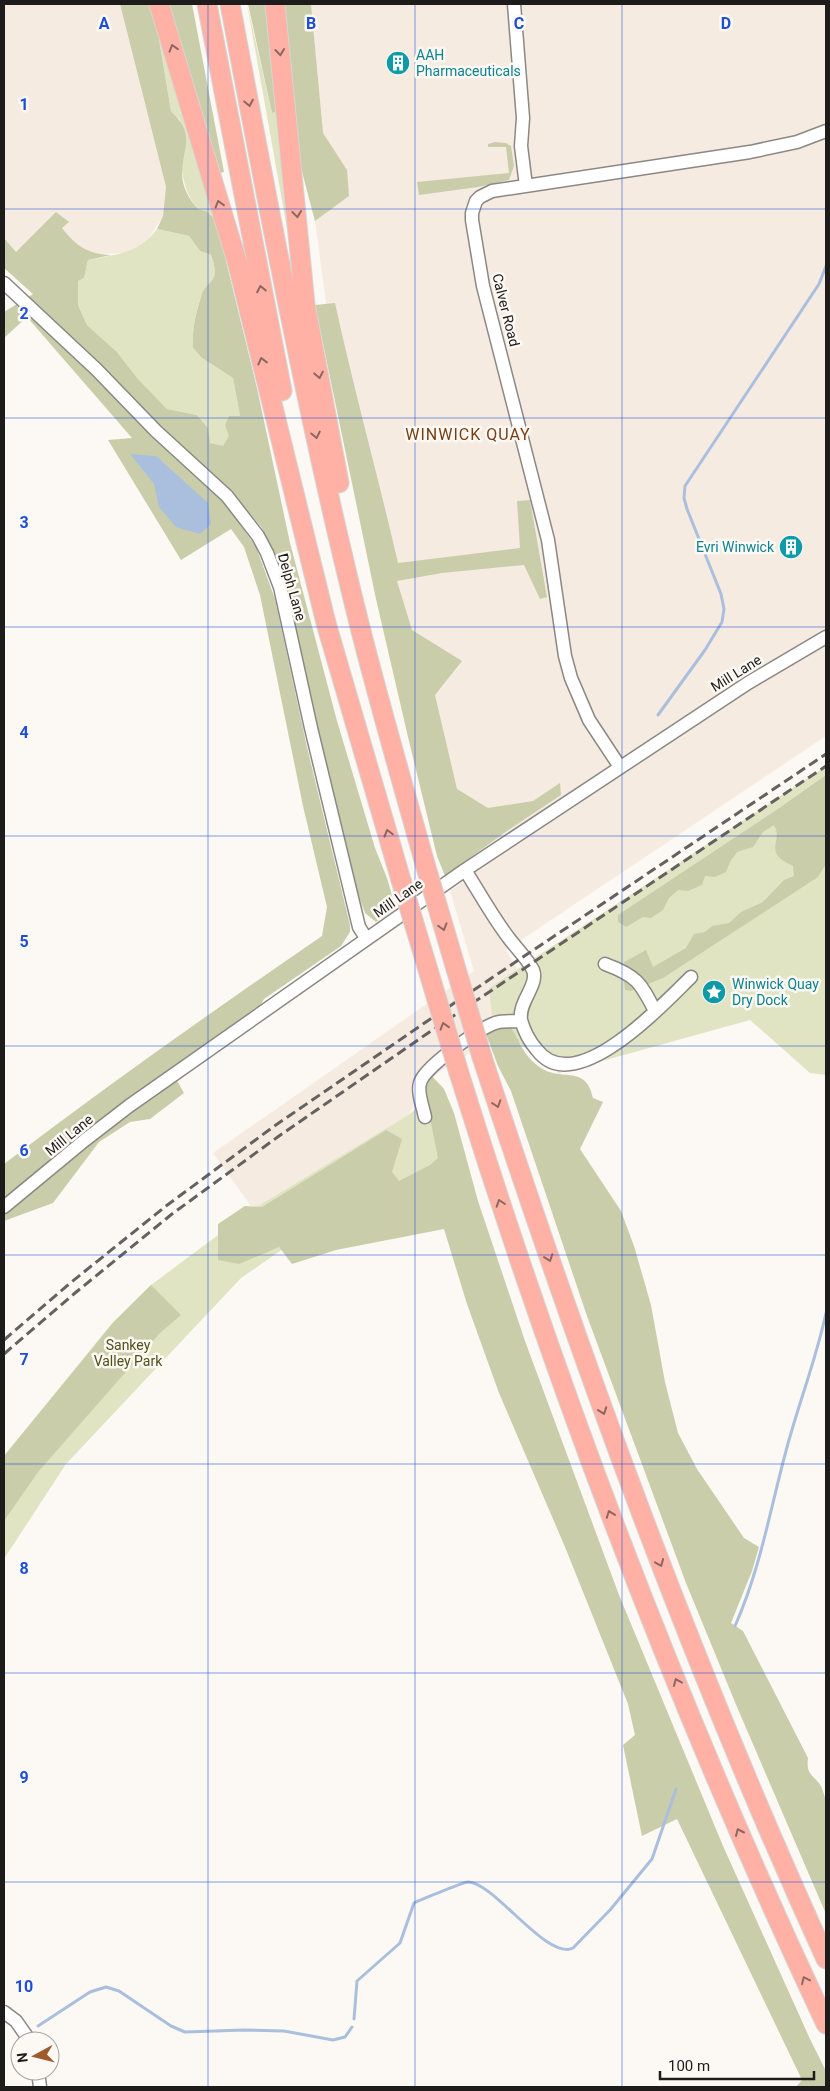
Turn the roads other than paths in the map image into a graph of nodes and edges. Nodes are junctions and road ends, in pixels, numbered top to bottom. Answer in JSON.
{"nodes":[{"id":1,"x":159,"y":4,"type":"edge"},
{"id":2,"x":207,"y":4,"type":"edge"},
{"id":3,"x":230,"y":4,"type":"edge"},
{"id":4,"x":275,"y":4,"type":"edge"},
{"id":5,"x":514,"y":4,"type":"edge"},
{"id":6,"x":826,"y":131,"type":"edge"},
{"id":7,"x":526,"y":186,"type":"junction"},
{"id":8,"x":4,"y":283,"type":"edge"},
{"id":9,"x":826,"y":637,"type":"edge"},
{"id":10,"x":394,"y":750,"type":"junction"},
{"id":11,"x":368,"y":763,"type":"junction"},
{"id":12,"x":620,"y":767,"type":"junction"},
{"id":13,"x":465,"y":870,"type":"junction"},
{"id":14,"x":366,"y":938,"type":"junction"},
{"id":15,"x":605,"y":964,"type":"dead end"},
{"id":16,"x":691,"y":977,"type":"dead end"},
{"id":17,"x":655,"y":1011,"type":"junction"},
{"id":18,"x":521,"y":1021,"type":"junction"},
{"id":19,"x":425,"y":1117,"type":"dead end"},
{"id":20,"x":4,"y":1207,"type":"edge"},
{"id":21,"x":826,"y":1958,"type":"edge"},
{"id":22,"x":4,"y":2012,"type":"edge"},
{"id":23,"x":826,"y":2024,"type":"edge"},
{"id":24,"x":23,"y":2031,"type":"edge"}],
"edges":[{"from":11,"to":1,"type":"highway","one_way":true},
{"from":11,"to":2,"type":"highway","one_way":true},
{"from":3,"to":10,"type":"highway","one_way":true},
{"from":4,"to":10,"type":"highway","one_way":true},
{"from":5,"to":7,"type":"street"},
{"from":6,"to":7,"type":"street","name":"Calver Road"},
{"from":7,"to":12,"type":"street","name":"Calver Road"},
{"from":8,"to":14,"type":"street","name":"Delph Lane"},
{"from":9,"to":12,"type":"street","name":"Mill Lane"},
{"from":10,"to":21,"type":"highway","one_way":true,"bridge":true},
{"from":23,"to":11,"type":"highway","one_way":true,"bridge":true},
{"from":12,"to":13,"type":"street","name":"Mill Lane"},
{"from":13,"to":14,"type":"street","name":"Mill Lane"},
{"from":13,"to":18,"type":"street"},
{"from":14,"to":20,"type":"street","name":"Mill Lane"},
{"from":15,"to":17,"type":"street"},
{"from":16,"to":17,"type":"street"},
{"from":17,"to":18,"type":"street"},
{"from":18,"to":19,"type":"street"},
{"from":22,"to":24,"type":"street"}]}
